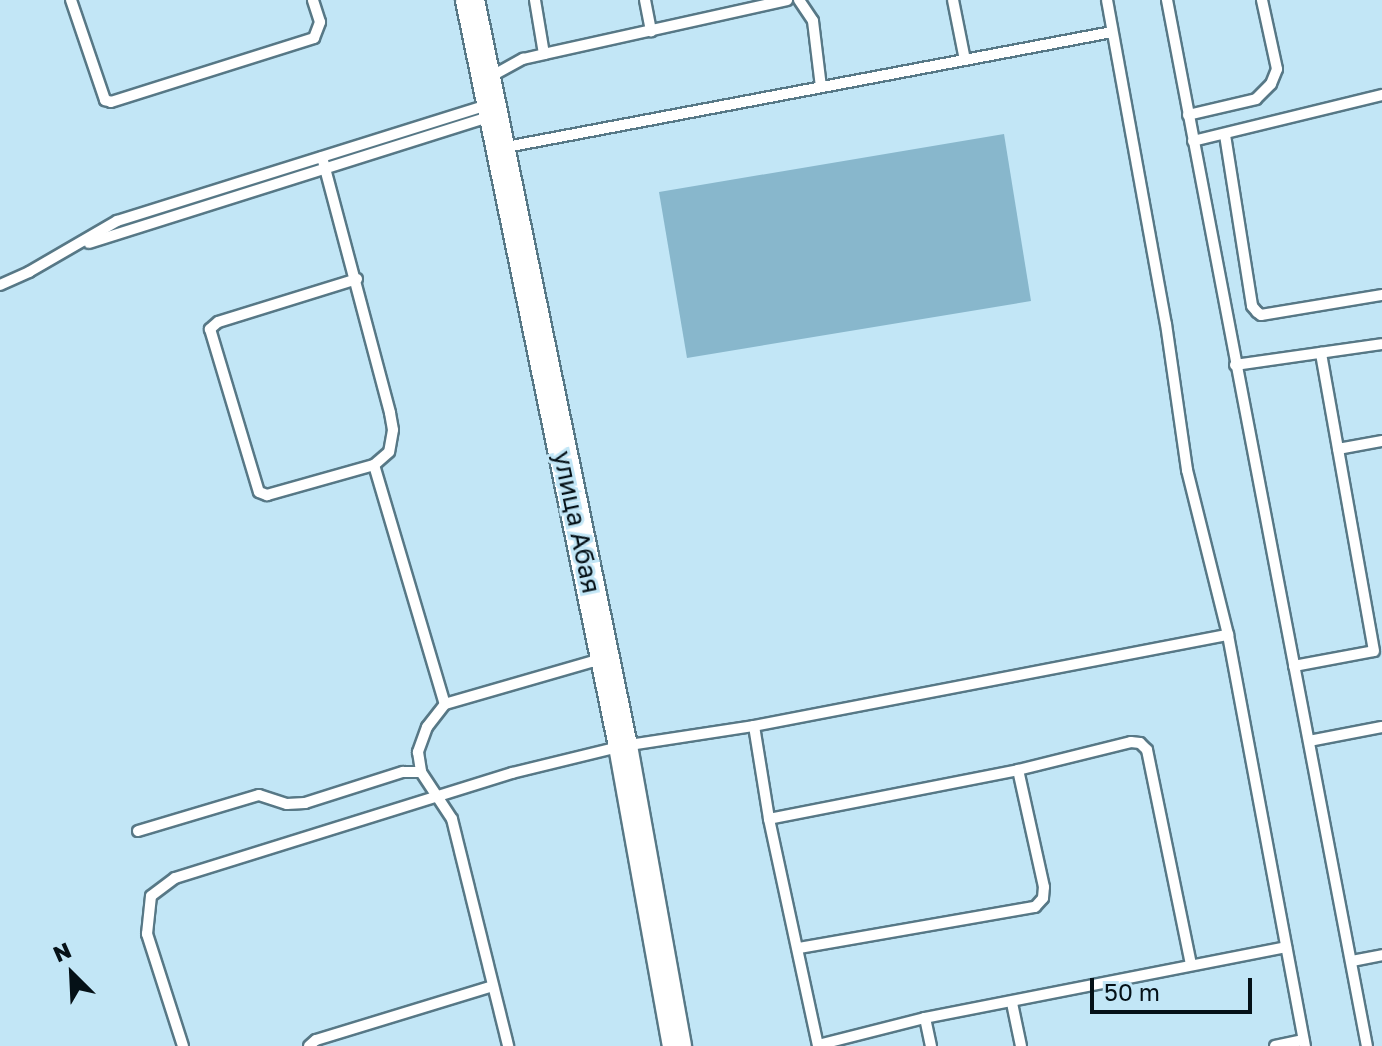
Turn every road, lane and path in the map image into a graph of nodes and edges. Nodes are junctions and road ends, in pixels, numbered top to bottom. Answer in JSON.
{"nodes":[{"id":1,"x":71,"y":0,"type":"edge"},
{"id":2,"x":313,"y":0,"type":"edge"},
{"id":3,"x":470,"y":0,"type":"edge"},
{"id":4,"x":535,"y":0,"type":"edge"},
{"id":5,"x":645,"y":0,"type":"edge"},
{"id":6,"x":787,"y":0,"type":"edge"},
{"id":7,"x":799,"y":0,"type":"edge"},
{"id":8,"x":953,"y":0,"type":"edge"},
{"id":9,"x":1107,"y":0,"type":"edge"},
{"id":10,"x":1167,"y":0,"type":"edge"},
{"id":11,"x":1262,"y":0,"type":"edge"},
{"id":12,"x":651,"y":31,"type":"junction"},
{"id":13,"x":1112,"y":32,"type":"junction"},
{"id":14,"x":544,"y":54,"type":"junction"},
{"id":15,"x":965,"y":60,"type":"junction"},
{"id":16,"x":821,"y":87,"type":"junction"},
{"id":17,"x":1382,"y":95,"type":"edge"},
{"id":18,"x":490,"y":100,"type":"junction"},
{"id":19,"x":1188,"y":115,"type":"junction"},
{"id":20,"x":1225,"y":135,"type":"junction"},
{"id":21,"x":1193,"y":141,"type":"junction"},
{"id":22,"x":499,"y":148,"type":"junction"},
{"id":23,"x":322,"y":157,"type":"junction"},
{"id":24,"x":325,"y":169,"type":"junction"},
{"id":25,"x":75,"y":246,"type":"junction"},
{"id":26,"x":357,"y":279,"type":"junction"},
{"id":27,"x":0,"y":285,"type":"edge"},
{"id":28,"x":1382,"y":295,"type":"edge"},
{"id":29,"x":1382,"y":344,"type":"edge"},
{"id":30,"x":1321,"y":353,"type":"junction"},
{"id":31,"x":1235,"y":365,"type":"junction"},
{"id":32,"x":1382,"y":441,"type":"edge"},
{"id":33,"x":1338,"y":449,"type":"junction"},
{"id":34,"x":374,"y":465,"type":"junction"},
{"id":35,"x":1228,"y":635,"type":"junction"},
{"id":36,"x":605,"y":658,"type":"junction"},
{"id":37,"x":1294,"y":666,"type":"junction"},
{"id":38,"x":445,"y":704,"type":"junction"},
{"id":39,"x":754,"y":726,"type":"junction"},
{"id":40,"x":1382,"y":727,"type":"edge"},
{"id":41,"x":1309,"y":741,"type":"junction"},
{"id":42,"x":623,"y":746,"type":"junction"},
{"id":43,"x":1018,"y":770,"type":"junction"},
{"id":44,"x":421,"y":772,"type":"junction"},
{"id":45,"x":439,"y":795,"type":"junction"},
{"id":46,"x":769,"y":819,"type":"junction"},
{"id":47,"x":138,"y":831,"type":"dead end"},
{"id":48,"x":1286,"y":947,"type":"junction"},
{"id":49,"x":799,"y":948,"type":"junction"},
{"id":50,"x":1382,"y":955,"type":"edge"},
{"id":51,"x":1352,"y":961,"type":"junction"},
{"id":52,"x":1191,"y":965,"type":"junction"},
{"id":53,"x":493,"y":986,"type":"junction"},
{"id":54,"x":1012,"y":1003,"type":"junction"},
{"id":55,"x":925,"y":1018,"type":"junction"},
{"id":56,"x":1304,"y":1043,"type":"edge"},
{"id":57,"x":183,"y":1046,"type":"edge"},
{"id":58,"x":309,"y":1046,"type":"edge"},
{"id":59,"x":508,"y":1046,"type":"edge"},
{"id":60,"x":677,"y":1046,"type":"edge"},
{"id":61,"x":818,"y":1046,"type":"edge"},
{"id":62,"x":931,"y":1046,"type":"edge"},
{"id":63,"x":1021,"y":1046,"type":"edge"},
{"id":64,"x":1275,"y":1046,"type":"edge"},
{"id":65,"x":1367,"y":1046,"type":"edge"}],
"edges":[{"from":1,"to":2,"type":"lane"},
{"from":3,"to":18,"type":"street","name":"улица Абая"},
{"from":4,"to":14,"type":"lane"},
{"from":5,"to":12,"type":"lane"},
{"from":6,"to":12,"type":"lane"},
{"from":7,"to":16,"type":"lane"},
{"from":8,"to":15,"type":"lane"},
{"from":9,"to":13,"type":"lane"},
{"from":10,"to":19,"type":"lane"},
{"from":11,"to":19,"type":"lane"},
{"from":12,"to":14,"type":"lane"},
{"from":13,"to":15,"type":"lane"},
{"from":13,"to":35,"type":"lane"},
{"from":14,"to":18,"type":"lane"},
{"from":15,"to":16,"type":"lane"},
{"from":16,"to":22,"type":"lane"},
{"from":17,"to":20,"type":"lane"},
{"from":18,"to":22,"type":"street","name":"улица Абая"},
{"from":18,"to":23,"type":"lane"},
{"from":18,"to":24,"type":"lane"},
{"from":19,"to":21,"type":"lane"},
{"from":20,"to":21,"type":"lane"},
{"from":20,"to":28,"type":"lane"},
{"from":21,"to":31,"type":"lane"},
{"from":22,"to":36,"type":"street","name":"улица Абая"},
{"from":23,"to":24,"type":"lane"},
{"from":23,"to":25,"type":"lane"},
{"from":24,"to":25,"type":"lane"},
{"from":24,"to":26,"type":"lane"},
{"from":25,"to":27,"type":"lane"},
{"from":26,"to":34,"type":"lane"},
{"from":26,"to":34,"type":"lane"},
{"from":29,"to":30,"type":"lane"},
{"from":30,"to":31,"type":"lane"},
{"from":30,"to":33,"type":"lane"},
{"from":31,"to":37,"type":"lane"},
{"from":32,"to":33,"type":"lane"},
{"from":33,"to":37,"type":"lane"},
{"from":34,"to":38,"type":"lane"},
{"from":35,"to":39,"type":"lane"},
{"from":35,"to":48,"type":"lane"},
{"from":36,"to":38,"type":"lane"},
{"from":36,"to":42,"type":"street","name":"улица Абая"},
{"from":37,"to":41,"type":"lane"},
{"from":38,"to":44,"type":"lane"},
{"from":39,"to":42,"type":"lane"},
{"from":39,"to":46,"type":"lane"},
{"from":40,"to":41,"type":"lane"},
{"from":41,"to":51,"type":"lane"},
{"from":42,"to":45,"type":"lane"},
{"from":42,"to":60,"type":"street","name":"улица Абая"},
{"from":43,"to":46,"type":"lane"},
{"from":43,"to":49,"type":"lane"},
{"from":43,"to":52,"type":"lane"},
{"from":44,"to":45,"type":"lane"},
{"from":44,"to":47,"type":"lane"},
{"from":45,"to":53,"type":"lane"},
{"from":45,"to":57,"type":"lane"},
{"from":46,"to":49,"type":"lane"},
{"from":48,"to":52,"type":"lane"},
{"from":48,"to":56,"type":"lane"},
{"from":49,"to":61,"type":"lane"},
{"from":50,"to":51,"type":"lane"},
{"from":51,"to":65,"type":"lane"},
{"from":52,"to":54,"type":"lane"},
{"from":53,"to":58,"type":"lane"},
{"from":53,"to":59,"type":"lane"},
{"from":54,"to":55,"type":"lane"},
{"from":54,"to":63,"type":"lane"},
{"from":55,"to":61,"type":"lane"},
{"from":55,"to":62,"type":"lane"},
{"from":56,"to":64,"type":"lane"}]}
